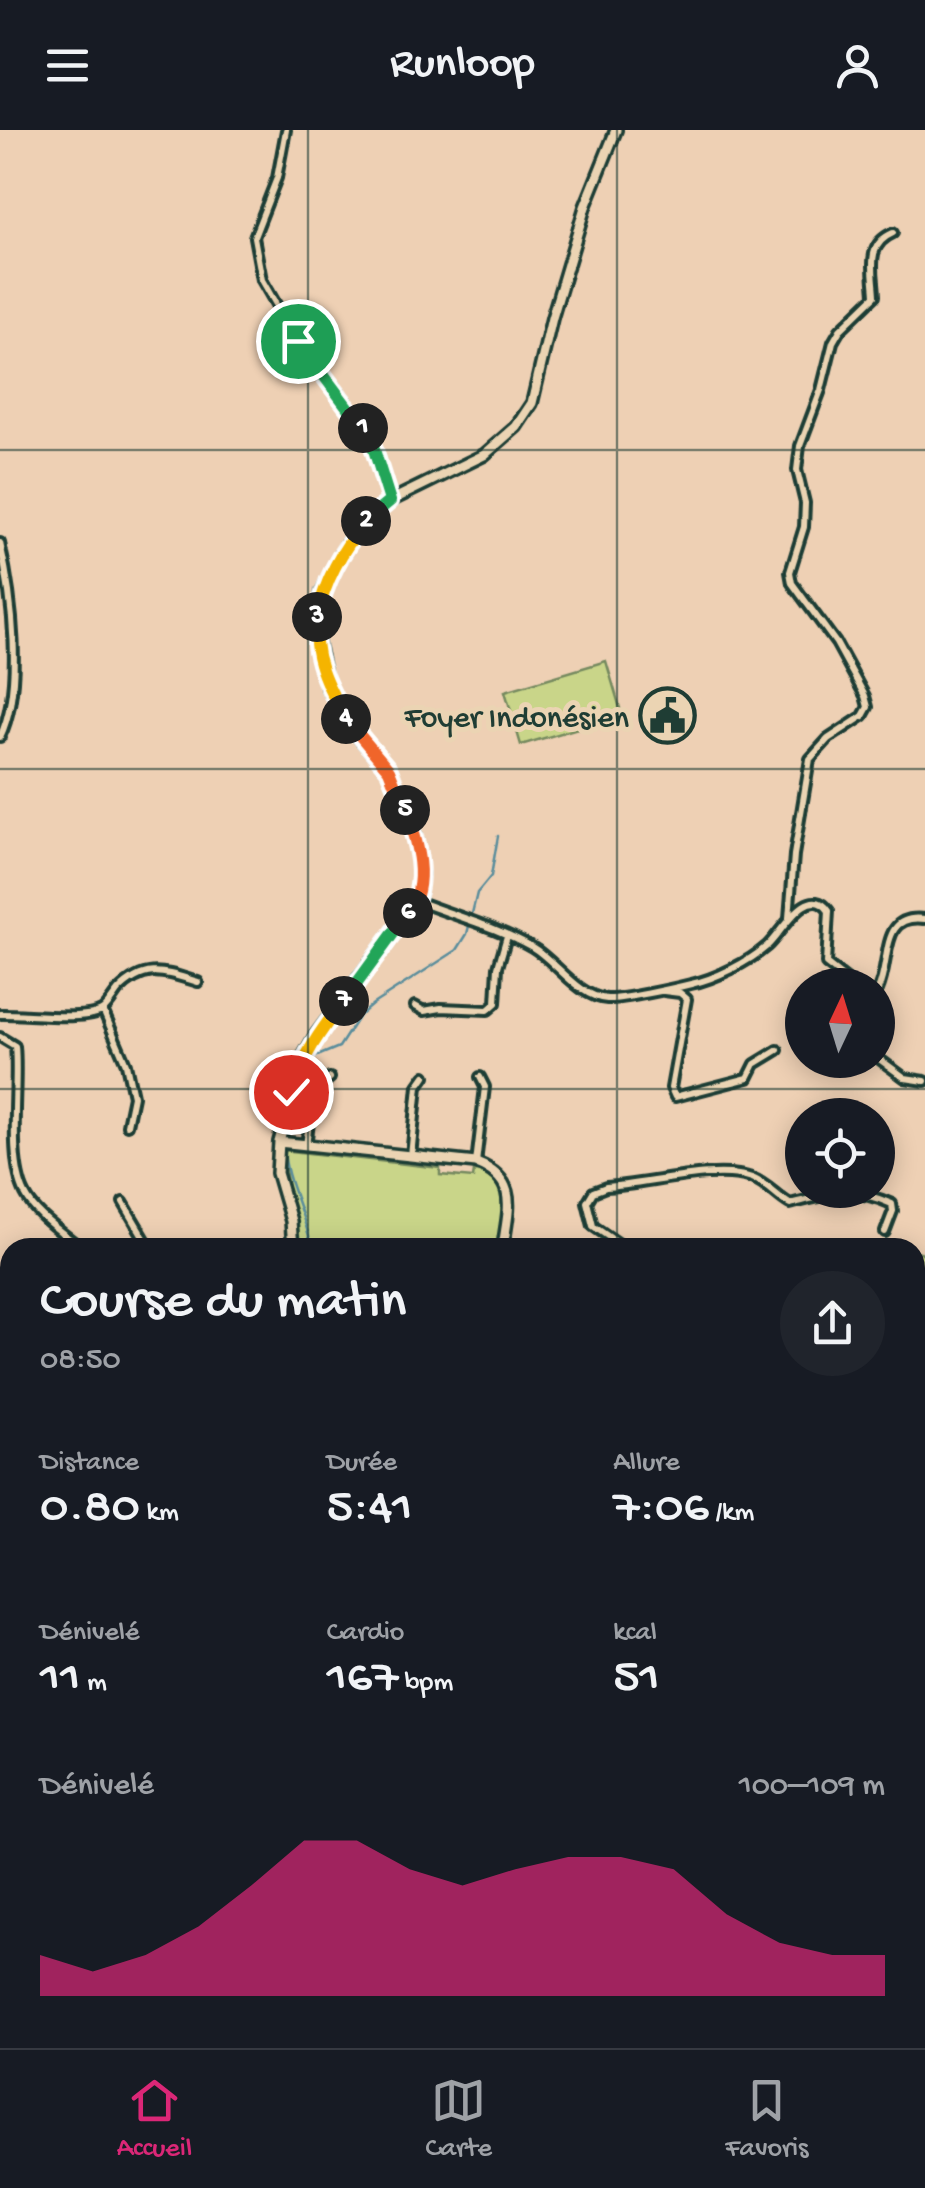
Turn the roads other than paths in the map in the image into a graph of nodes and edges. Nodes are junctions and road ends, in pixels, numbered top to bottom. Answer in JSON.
{"nodes":[{"id":1,"x":286,"y":130,"type":"edge"},
{"id":2,"x":616,"y":130,"type":"edge"},
{"id":3,"x":893,"y":233,"type":"dead end"},
{"id":4,"x":390,"y":501,"type":"junction"},
{"id":5,"x":0,"y":543,"type":"edge"},
{"id":6,"x":0,"y":737,"type":"edge"},
{"id":7,"x":417,"y":901,"type":"junction"},
{"id":8,"x":789,"y":918,"type":"junction"},
{"id":9,"x":925,"y":920,"type":"edge"},
{"id":10,"x":507,"y":936,"type":"junction"},
{"id":11,"x":831,"y":968,"type":"edge"},
{"id":12,"x":886,"y":968,"type":"edge"},
{"id":13,"x":198,"y":982,"type":"dead end"},
{"id":14,"x":656,"y":989,"type":"junction"},
{"id":15,"x":415,"y":1006,"type":"dead end"},
{"id":16,"x":103,"y":1010,"type":"junction"},
{"id":17,"x":0,"y":1014,"type":"edge"},
{"id":18,"x":0,"y":1037,"type":"edge"},
{"id":19,"x":778,"y":1050,"type":"dead end"},
{"id":20,"x":895,"y":1070,"type":"edge"},
{"id":21,"x":424,"y":1076,"type":"dead end"},
{"id":22,"x":480,"y":1077,"type":"dead end"},
{"id":23,"x":330,"y":1078,"type":"dead end"},
{"id":24,"x":925,"y":1081,"type":"edge"},
{"id":25,"x":126,"y":1126,"type":"dead end"},
{"id":26,"x":284,"y":1143,"type":"junction"},
{"id":27,"x":306,"y":1145,"type":"junction"},
{"id":28,"x":411,"y":1156,"type":"junction"},
{"id":29,"x":476,"y":1163,"type":"junction"},
{"id":30,"x":123,"y":1202,"type":"dead end"},
{"id":31,"x":885,"y":1232,"type":"dead end"},
{"id":32,"x":69,"y":1238,"type":"edge"},
{"id":33,"x":144,"y":1238,"type":"edge"},
{"id":34,"x":292,"y":1238,"type":"edge"},
{"id":35,"x":504,"y":1238,"type":"edge"},
{"id":36,"x":610,"y":1238,"type":"edge"}],
"edges":[{"from":1,"to":4,"type":"street"},
{"from":2,"to":4,"type":"street"},
{"from":3,"to":8,"type":"street"},
{"from":4,"to":7,"type":"street"},
{"from":5,"to":6,"type":"street"},
{"from":7,"to":10,"type":"street"},
{"from":7,"to":26,"type":"street"},
{"from":8,"to":11,"type":"street"},
{"from":8,"to":14,"type":"street"},
{"from":9,"to":12,"type":"street"},
{"from":10,"to":14,"type":"street"},
{"from":10,"to":15,"type":"street"},
{"from":13,"to":16,"type":"street"},
{"from":14,"to":19,"type":"street"},
{"from":16,"to":17,"type":"street"},
{"from":16,"to":25,"type":"street"},
{"from":18,"to":32,"type":"street"},
{"from":20,"to":24,"type":"street"},
{"from":21,"to":28,"type":"street"},
{"from":22,"to":29,"type":"street"},
{"from":23,"to":27,"type":"street"},
{"from":26,"to":27,"type":"street"},
{"from":26,"to":34,"type":"street"},
{"from":27,"to":28,"type":"street"},
{"from":28,"to":29,"type":"street"},
{"from":29,"to":35,"type":"street"},
{"from":30,"to":33,"type":"street"},
{"from":31,"to":36,"type":"street"}]}
